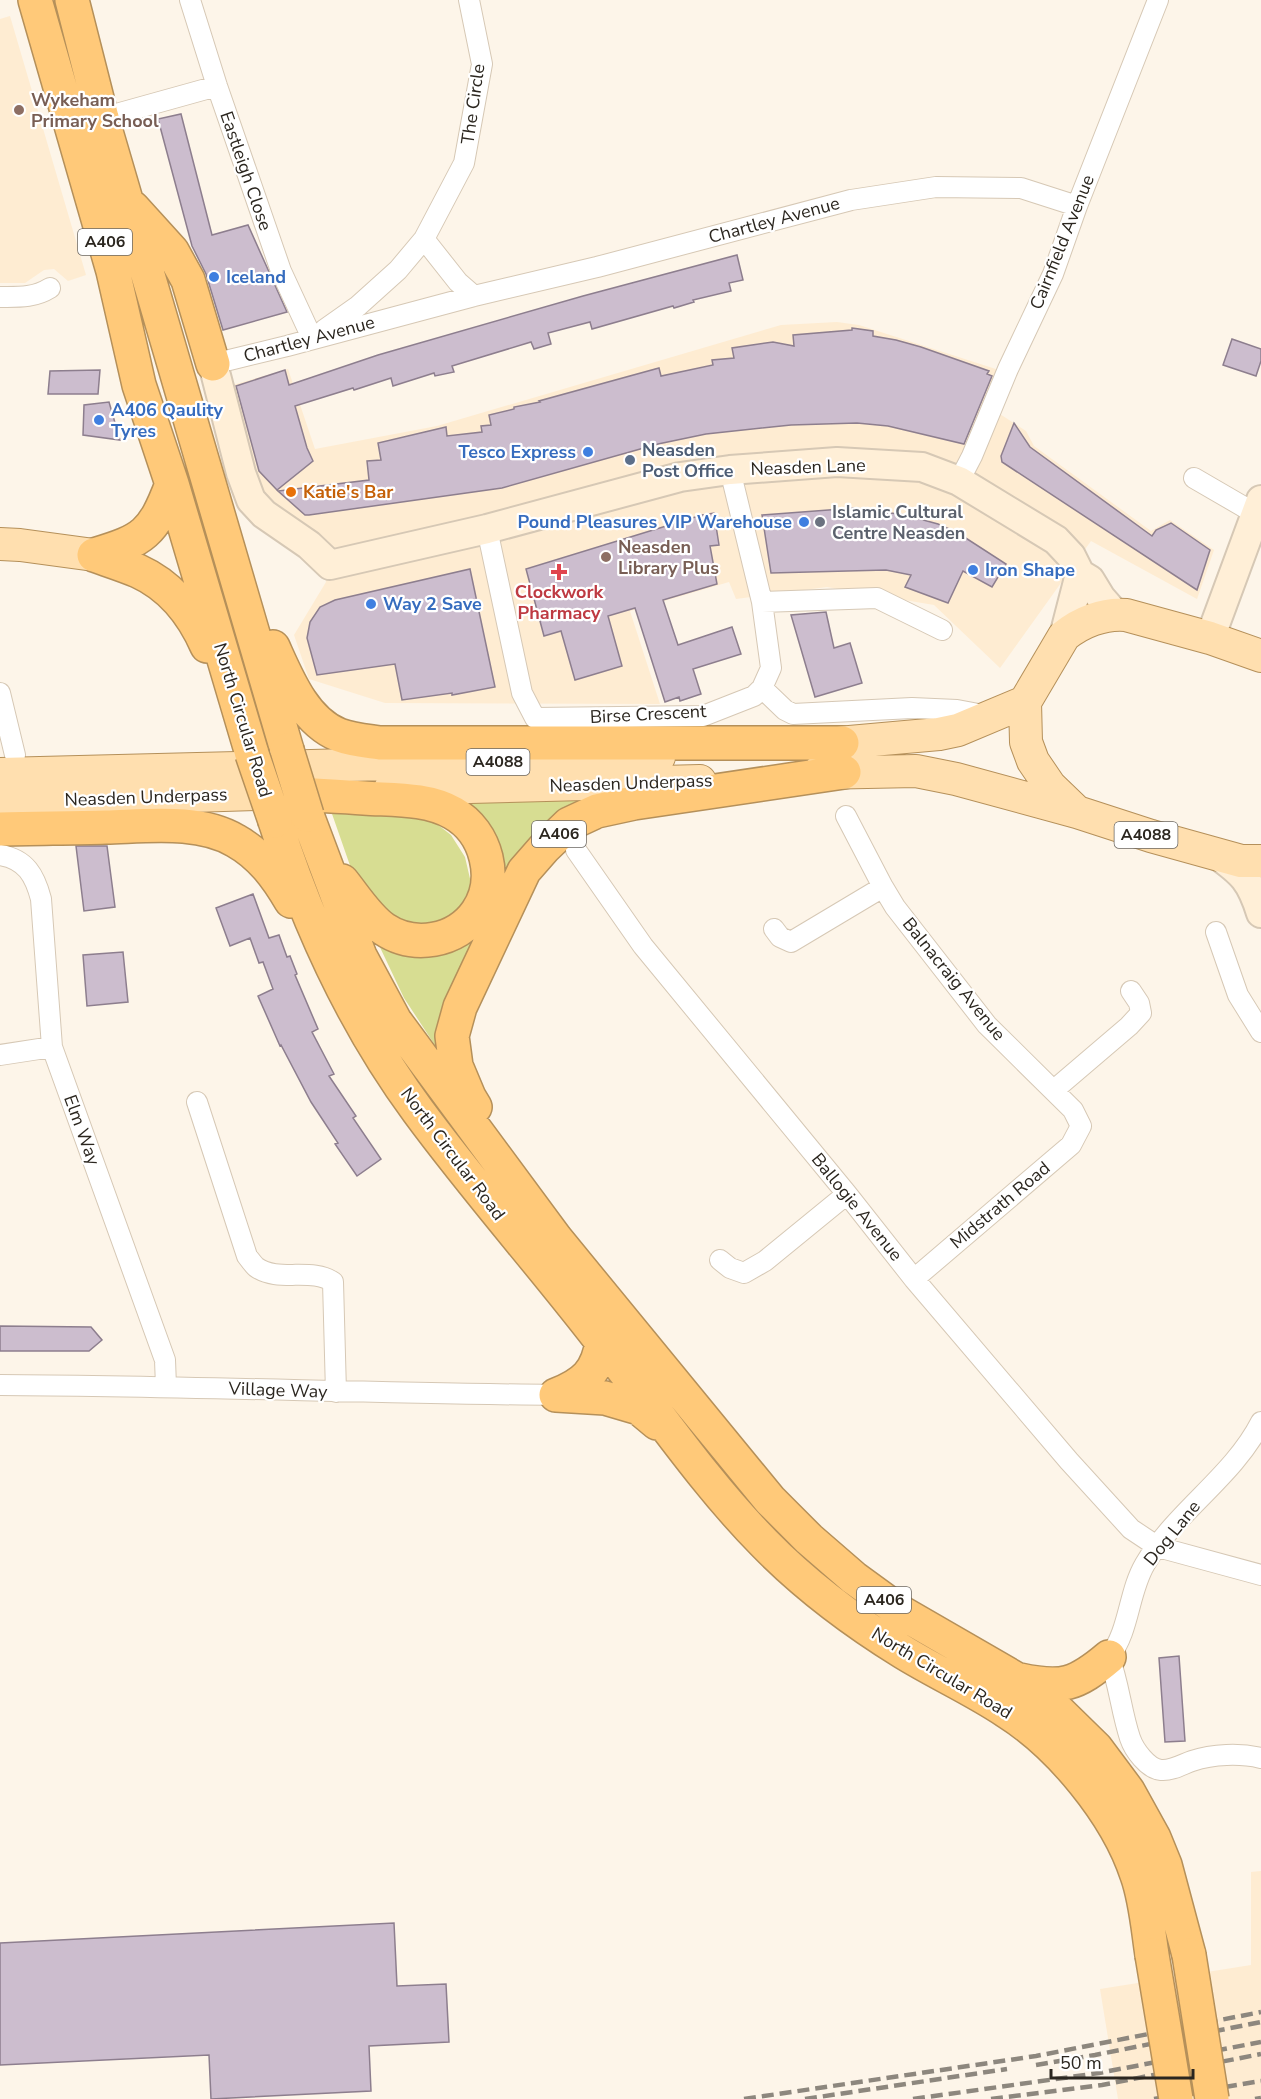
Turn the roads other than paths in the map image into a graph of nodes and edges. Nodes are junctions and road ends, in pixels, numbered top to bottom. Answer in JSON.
{"nodes":[{"id":1,"x":35,"y":0,"type":"edge"},
{"id":2,"x":72,"y":0,"type":"edge"},
{"id":3,"x":190,"y":0,"type":"edge"},
{"id":4,"x":469,"y":0,"type":"edge"},
{"id":5,"x":1158,"y":0,"type":"edge"},
{"id":6,"x":217,"y":86,"type":"junction"},
{"id":7,"x":102,"y":118,"type":"junction"},
{"id":8,"x":128,"y":202,"type":"junction"},
{"id":9,"x":1077,"y":206,"type":"junction"},
{"id":10,"x":424,"y":239,"type":"junction"},
{"id":11,"x":50,"y":288,"type":"dead end"},
{"id":12,"x":474,"y":296,"type":"junction"},
{"id":13,"x":0,"y":297,"type":"edge"},
{"id":14,"x":312,"y":338,"type":"junction"},
{"id":15,"x":213,"y":364,"type":"junction"},
{"id":16,"x":730,"y":470,"type":"junction"},
{"id":17,"x":1194,"y":478,"type":"dead end"},
{"id":18,"x":959,"y":481,"type":"junction"},
{"id":19,"x":172,"y":484,"type":"junction"},
{"id":20,"x":1259,"y":507,"type":"edge"},
{"id":21,"x":219,"y":512,"type":"junction"},
{"id":22,"x":488,"y":530,"type":"junction"},
{"id":23,"x":0,"y":544,"type":"edge"},
{"id":24,"x":94,"y":555,"type":"junction"},
{"id":25,"x":1080,"y":574,"type":"junction"},
{"id":26,"x":762,"y":602,"type":"junction"},
{"id":27,"x":1115,"y":614,"type":"junction"},
{"id":28,"x":942,"y":630,"type":"dead end"},
{"id":29,"x":1064,"y":636,"type":"junction"},
{"id":30,"x":1209,"y":638,"type":"junction"},
{"id":31,"x":1261,"y":656,"type":"edge"},
{"id":32,"x":762,"y":688,"type":"junction"},
{"id":33,"x":0,"y":693,"type":"edge"},
{"id":34,"x":1024,"y":702,"type":"junction"},
{"id":35,"x":240,"y":715,"type":"junction"},
{"id":36,"x":991,"y":716,"type":"junction"},
{"id":37,"x":843,"y":757,"type":"junction"},
{"id":38,"x":8,"y":764,"type":"edge"},
{"id":39,"x":0,"y":802,"type":"edge"},
{"id":40,"x":279,"y":807,"type":"junction"},
{"id":41,"x":1077,"y":812,"type":"junction"},
{"id":42,"x":846,"y":816,"type":"dead end"},
{"id":43,"x":312,"y":827,"type":"junction"},
{"id":44,"x":0,"y":829,"type":"edge"},
{"id":45,"x":576,"y":850,"type":"dead end"},
{"id":46,"x":1216,"y":854,"type":"junction"},
{"id":47,"x":0,"y":855,"type":"edge"},
{"id":48,"x":1261,"y":861,"type":"edge"},
{"id":49,"x":883,"y":887,"type":"junction"},
{"id":50,"x":1261,"y":913,"type":"edge"},
{"id":51,"x":774,"y":929,"type":"dead end"},
{"id":52,"x":1216,"y":932,"type":"dead end"},
{"id":53,"x":1131,"y":990,"type":"dead end"},
{"id":54,"x":352,"y":1007,"type":"junction"},
{"id":55,"x":1261,"y":1032,"type":"edge"},
{"id":56,"x":52,"y":1047,"type":"junction"},
{"id":57,"x":0,"y":1055,"type":"edge"},
{"id":58,"x":1054,"y":1090,"type":"junction"},
{"id":59,"x":196,"y":1102,"type":"dead end"},
{"id":60,"x":1080,"y":1126,"type":"joint"},
{"id":61,"x":847,"y":1194,"type":"junction"},
{"id":62,"x":556,"y":1239,"type":"junction"},
{"id":63,"x":720,"y":1260,"type":"dead end"},
{"id":64,"x":914,"y":1279,"type":"junction"},
{"id":65,"x":602,"y":1341,"type":"junction"},
{"id":66,"x":0,"y":1385,"type":"edge"},
{"id":67,"x":166,"y":1386,"type":"junction"},
{"id":68,"x":336,"y":1392,"type":"junction"},
{"id":69,"x":556,"y":1395,"type":"junction"},
{"id":70,"x":1261,"y":1422,"type":"edge"},
{"id":71,"x":672,"y":1436,"type":"junction"},
{"id":72,"x":1158,"y":1547,"type":"junction"},
{"id":73,"x":1261,"y":1575,"type":"edge"},
{"id":74,"x":1109,"y":1657,"type":"junction"},
{"id":75,"x":1016,"y":1679,"type":"junction"},
{"id":76,"x":1261,"y":1758,"type":"edge"},
{"id":77,"x":1176,"y":2099,"type":"edge"},
{"id":78,"x":1212,"y":2099,"type":"edge"}],
"edges":[{"from":1,"to":19,"type":"highway","name":"North Circular Road","number":"A406"},
{"from":2,"to":7,"type":"highway","name":"North Circular Road","number":"A406"},
{"from":3,"to":6,"type":"street","name":"Eastleigh Close"},
{"from":4,"to":10,"type":"street","name":"The Circle"},
{"from":5,"to":9,"type":"street","name":"Cairnfield Avenue"},
{"from":6,"to":7,"type":"street"},
{"from":6,"to":14,"type":"street","name":"Eastleigh Close"},
{"from":7,"to":8,"type":"highway","name":"North Circular Road","number":"A406"},
{"from":8,"to":15,"type":"highway"},
{"from":8,"to":21,"type":"highway","name":"North Circular Road","number":"A406"},
{"from":9,"to":12,"type":"street","name":"Chartley Avenue"},
{"from":9,"to":18,"type":"street","name":"Cairnfield Avenue"},
{"from":10,"to":12,"type":"street"},
{"from":10,"to":14,"type":"street","name":"The Circle"},
{"from":11,"to":13,"type":"street"},
{"from":12,"to":14,"type":"street","name":"Chartley Avenue"},
{"from":14,"to":15,"type":"street","name":"Chartley Avenue"},
{"from":15,"to":22,"type":"street","name":"Neasden Lane"},
{"from":16,"to":18,"type":"street","name":"Neasden Lane"},
{"from":16,"to":22,"type":"street","name":"Neasden Lane"},
{"from":16,"to":26,"type":"street"},
{"from":17,"to":20,"type":"street"},
{"from":18,"to":25,"type":"street","name":"Neasden Lane"},
{"from":19,"to":24,"type":"highway"},
{"from":19,"to":35,"type":"highway","name":"North Circular Road","number":"A406"},
{"from":20,"to":30,"type":"street"},
{"from":21,"to":37,"type":"highway","number":"A406"},
{"from":21,"to":43,"type":"highway","name":"North Circular Road","number":"A406","bridge":true},
{"from":22,"to":32,"type":"street","name":"Birse Crescent"},
{"from":23,"to":24,"type":"main road"},
{"from":24,"to":35,"type":"highway"},
{"from":25,"to":27,"type":"street","name":"Neasden Lane"},
{"from":25,"to":29,"type":"street"},
{"from":26,"to":28,"type":"street"},
{"from":26,"to":32,"type":"street"},
{"from":27,"to":29,"type":"main road"},
{"from":27,"to":30,"type":"main road"},
{"from":29,"to":34,"type":"main road"},
{"from":30,"to":31,"type":"main road"},
{"from":32,"to":36,"type":"street"},
{"from":33,"to":38,"type":"street"},
{"from":34,"to":36,"type":"main road","name":"Neasden Underpass","number":"A4088"},
{"from":34,"to":41,"type":"main road","number":"A4088"},
{"from":35,"to":40,"type":"highway","name":"North Circular Road","number":"A406","bridge":true},
{"from":36,"to":37,"type":"main road","name":"Neasden Underpass","number":"A4088"},
{"from":37,"to":38,"type":"main road","name":"Neasden Underpass","number":"A4088"},
{"from":37,"to":40,"type":"main road","name":"Neasden Underpass","number":"A4088"},
{"from":37,"to":41,"type":"main road","name":"Neasden Underpass","number":"A4088"},
{"from":37,"to":62,"type":"highway","number":"A406"},
{"from":39,"to":40,"type":"main road","name":"Neasden Underpass","number":"A4088"},
{"from":40,"to":43,"type":"highway","number":"A406"},
{"from":40,"to":54,"type":"highway","name":"North Circular Road","number":"A406"},
{"from":41,"to":46,"type":"main road","number":"A4088"},
{"from":42,"to":49,"type":"street","name":"Balnacraig Avenue"},
{"from":43,"to":62,"type":"highway","name":"North Circular Road","number":"A406"},
{"from":44,"to":54,"type":"highway","number":"A406"},
{"from":45,"to":61,"type":"street","name":"Ballogie Avenue"},
{"from":46,"to":48,"type":"main road","number":"A4088"},
{"from":46,"to":50,"type":"street"},
{"from":47,"to":56,"type":"street","name":"Elm Way"},
{"from":49,"to":51,"type":"street"},
{"from":49,"to":58,"type":"street","name":"Balnacraig Avenue"},
{"from":52,"to":55,"type":"street"},
{"from":53,"to":58,"type":"street"},
{"from":54,"to":65,"type":"highway","name":"North Circular Road","number":"A406"},
{"from":56,"to":57,"type":"street"},
{"from":56,"to":67,"type":"street","name":"Elm Way"},
{"from":58,"to":60,"type":"street","name":"Balnacraig Avenue"},
{"from":59,"to":68,"type":"street"},
{"from":60,"to":64,"type":"street","name":"Midstrath Road"},
{"from":61,"to":63,"type":"street"},
{"from":61,"to":64,"type":"street","name":"Ballogie Avenue"},
{"from":62,"to":75,"type":"highway","name":"North Circular Road","number":"A406"},
{"from":64,"to":72,"type":"street","name":"Ballogie Avenue"},
{"from":65,"to":69,"type":"highway"},
{"from":65,"to":71,"type":"highway","name":"North Circular Road","number":"A406"},
{"from":66,"to":67,"type":"street","name":"Village Way"},
{"from":67,"to":68,"type":"street","name":"Village Way"},
{"from":68,"to":69,"type":"street","name":"Village Way"},
{"from":69,"to":71,"type":"highway"},
{"from":70,"to":72,"type":"street","name":"Dog Lane"},
{"from":71,"to":77,"type":"highway","name":"North Circular Road","number":"A406","bridge":true},
{"from":72,"to":73,"type":"street","name":"Ballogie Avenue"},
{"from":72,"to":74,"type":"street","name":"Dog Lane"},
{"from":74,"to":75,"type":"highway"},
{"from":74,"to":76,"type":"street"},
{"from":75,"to":78,"type":"highway","name":"North Circular Road","number":"A406","bridge":true}]}
